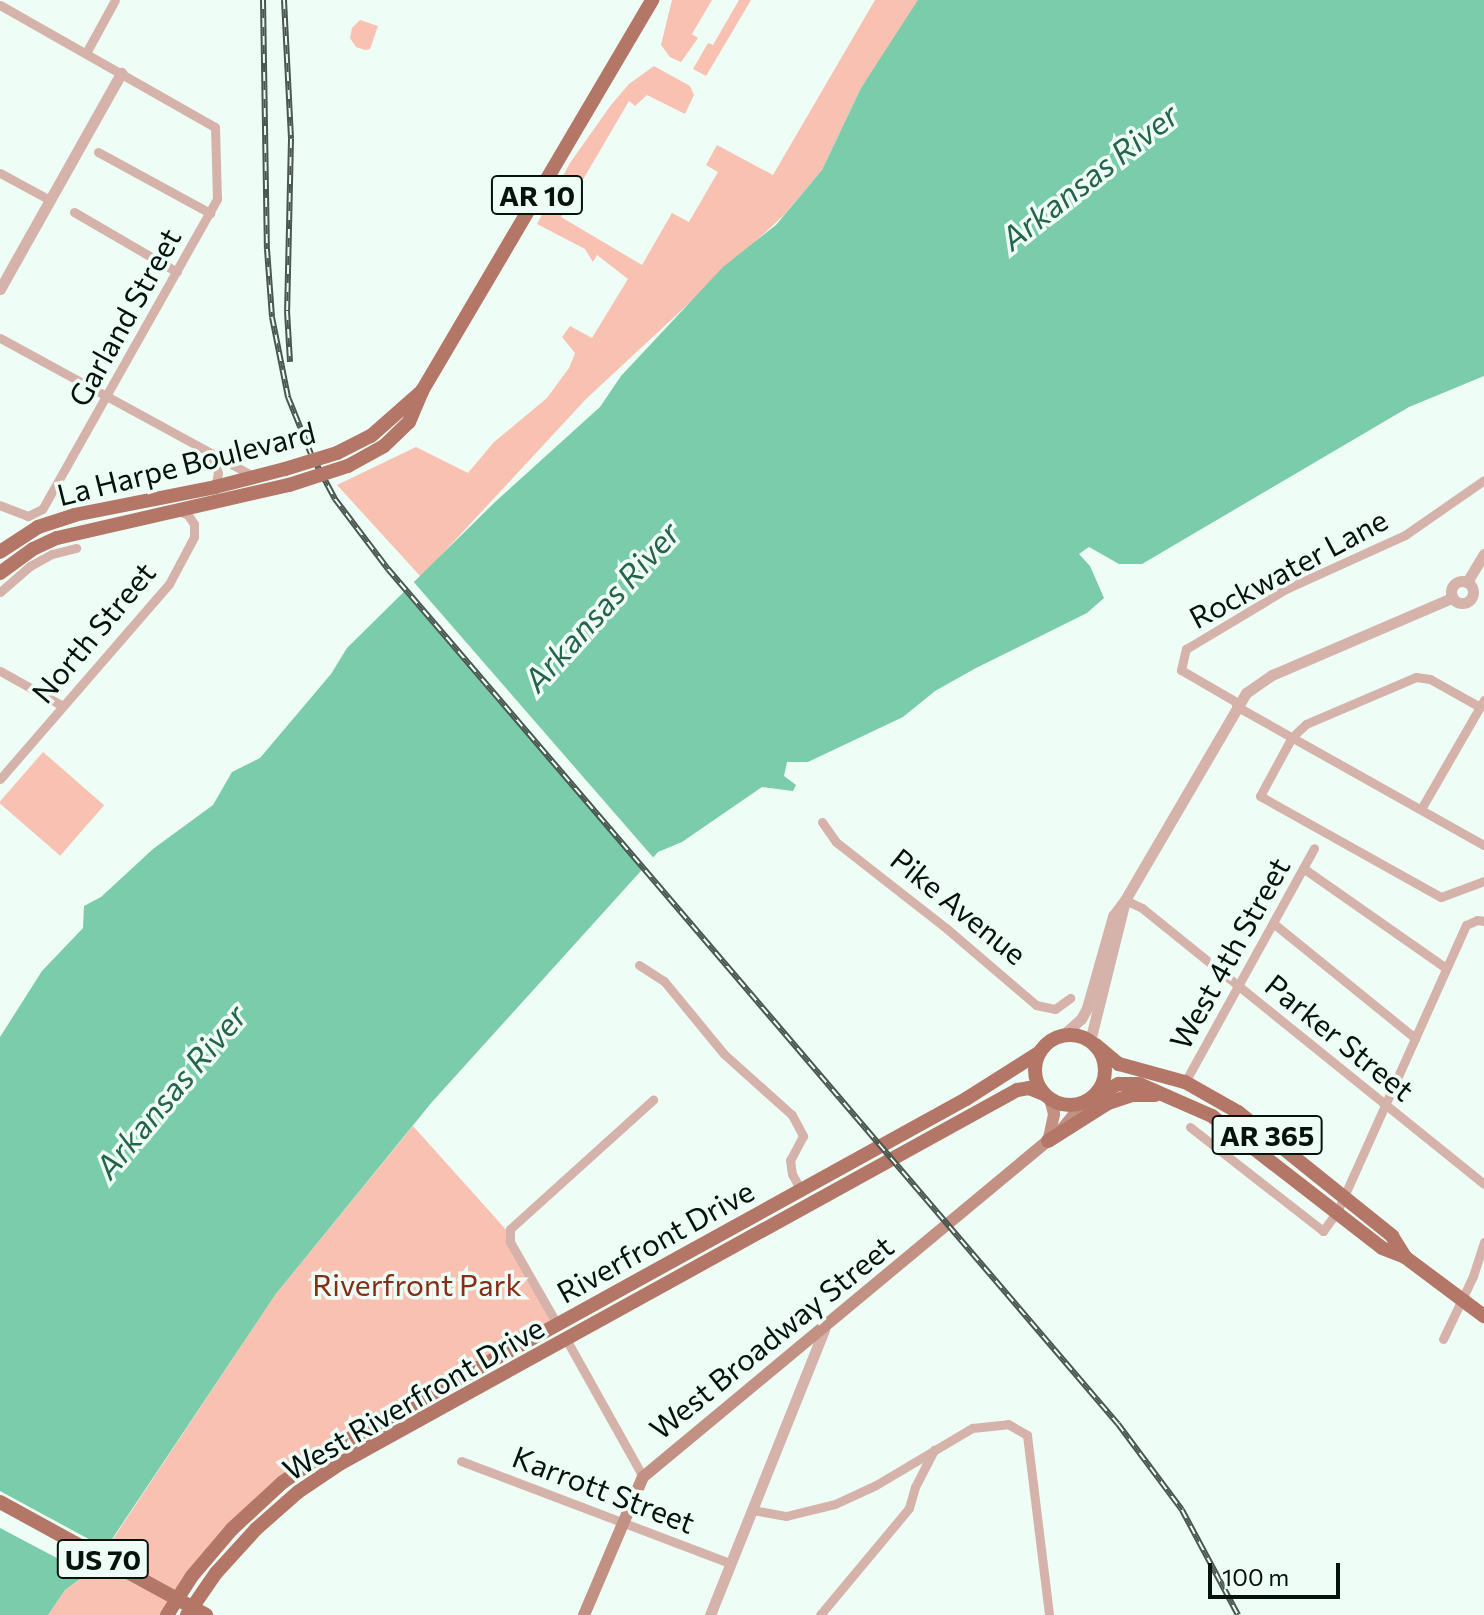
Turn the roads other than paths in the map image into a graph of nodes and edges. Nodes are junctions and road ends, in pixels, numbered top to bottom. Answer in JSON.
{"nodes":[{"id":1,"x":115,"y":0,"type":"edge"},
{"id":2,"x":652,"y":0,"type":"edge"},
{"id":3,"x":0,"y":5,"type":"edge"},
{"id":4,"x":86,"y":53,"type":"junction"},
{"id":5,"x":121,"y":73,"type":"junction"},
{"id":6,"x":98,"y":152,"type":"dead end"},
{"id":7,"x":0,"y":173,"type":"edge"},
{"id":8,"x":50,"y":200,"type":"junction"},
{"id":9,"x":74,"y":212,"type":"dead end"},
{"id":10,"x":210,"y":213,"type":"junction"},
{"id":11,"x":177,"y":272,"type":"junction"},
{"id":12,"x":0,"y":289,"type":"edge"},
{"id":13,"x":0,"y":338,"type":"edge"},
{"id":14,"x":422,"y":391,"type":"junction"},
{"id":15,"x":106,"y":397,"type":"junction"},
{"id":16,"x":212,"y":457,"type":"junction"},
{"id":17,"x":254,"y":477,"type":"junction"},
{"id":18,"x":1484,"y":480,"type":"edge"},
{"id":19,"x":215,"y":487,"type":"junction"},
{"id":20,"x":0,"y":505,"type":"edge"},
{"id":21,"x":187,"y":512,"type":"junction"},
{"id":22,"x":76,"y":548,"type":"dead end"},
{"id":23,"x":0,"y":552,"type":"edge"},
{"id":24,"x":1484,"y":554,"type":"edge"},
{"id":25,"x":0,"y":573,"type":"edge"},
{"id":26,"x":0,"y":592,"type":"edge"},
{"id":27,"x":0,"y":671,"type":"edge"},
{"id":28,"x":1482,"y":704,"type":"edge"},
{"id":29,"x":1237,"y":705,"type":"junction"},
{"id":30,"x":63,"y":706,"type":"junction"},
{"id":31,"x":1292,"y":737,"type":"junction"},
{"id":32,"x":0,"y":779,"type":"edge"},
{"id":33,"x":1421,"y":809,"type":"junction"},
{"id":34,"x":822,"y":822,"type":"dead end"},
{"id":35,"x":1484,"y":845,"type":"edge"},
{"id":36,"x":1314,"y":848,"type":"dead end"},
{"id":37,"x":1303,"y":868,"type":"junction"},
{"id":38,"x":1484,"y":881,"type":"edge"},
{"id":39,"x":1125,"y":900,"type":"junction"},
{"id":40,"x":1484,"y":921,"type":"edge"},
{"id":41,"x":1273,"y":923,"type":"junction"},
{"id":42,"x":639,"y":965,"type":"dead end"},
{"id":43,"x":1446,"y":968,"type":"junction"},
{"id":44,"x":1238,"y":985,"type":"junction"},
{"id":45,"x":1070,"y":998,"type":"dead end"},
{"id":46,"x":1062,"y":1036,"type":"junction"},
{"id":47,"x":1415,"y":1038,"type":"junction"},
{"id":48,"x":1093,"y":1043,"type":"junction"},
{"id":49,"x":1040,"y":1052,"type":"junction"},
{"id":50,"x":1185,"y":1082,"type":"junction"},
{"id":51,"x":1047,"y":1096,"type":"junction"},
{"id":52,"x":1171,"y":1098,"type":"junction"},
{"id":53,"x":1089,"y":1099,"type":"junction"},
{"id":54,"x":653,"y":1100,"type":"dead end"},
{"id":55,"x":1385,"y":1104,"type":"junction"},
{"id":56,"x":1190,"y":1127,"type":"dead end"},
{"id":57,"x":1048,"y":1141,"type":"junction"},
{"id":58,"x":1484,"y":1184,"type":"edge"},
{"id":59,"x":801,"y":1190,"type":"junction"},
{"id":60,"x":1344,"y":1196,"type":"junction"},
{"id":61,"x":1337,"y":1212,"type":"junction"},
{"id":62,"x":1484,"y":1242,"type":"edge"},
{"id":63,"x":1405,"y":1257,"type":"junction"},
{"id":64,"x":1460,"y":1300,"type":"junction"},
{"id":65,"x":1484,"y":1316,"type":"edge"},
{"id":66,"x":557,"y":1324,"type":"junction"},
{"id":67,"x":824,"y":1330,"type":"junction"},
{"id":68,"x":566,"y":1339,"type":"junction"},
{"id":69,"x":1443,"y":1339,"type":"dead end"},
{"id":70,"x":934,"y":1450,"type":"junction"},
{"id":71,"x":461,"y":1461,"type":"dead end"},
{"id":72,"x":898,"y":1472,"type":"junction"},
{"id":73,"x":643,"y":1477,"type":"junction"},
{"id":74,"x":915,"y":1487,"type":"junction"},
{"id":75,"x":0,"y":1502,"type":"edge"},
{"id":76,"x":257,"y":1504,"type":"joint"},
{"id":77,"x":752,"y":1510,"type":"junction"},
{"id":78,"x":623,"y":1521,"type":"junction"},
{"id":79,"x":730,"y":1563,"type":"junction"},
{"id":80,"x":167,"y":1615,"type":"edge"},
{"id":81,"x":187,"y":1615,"type":"edge"},
{"id":82,"x":206,"y":1615,"type":"edge"},
{"id":83,"x":584,"y":1615,"type":"edge"},
{"id":84,"x":710,"y":1615,"type":"edge"},
{"id":85,"x":820,"y":1615,"type":"edge"},
{"id":86,"x":1049,"y":1615,"type":"edge"}],
"edges":[{"from":1,"to":4,"type":"street"},
{"from":2,"to":14,"type":"main road","number":"AR 10"},
{"from":3,"to":4,"type":"street"},
{"from":4,"to":5,"type":"street"},
{"from":5,"to":8,"type":"street"},
{"from":5,"to":10,"type":"street","name":"Garland Street"},
{"from":6,"to":10,"type":"street"},
{"from":7,"to":8,"type":"street"},
{"from":8,"to":12,"type":"street"},
{"from":9,"to":11,"type":"street"},
{"from":10,"to":11,"type":"street","name":"Garland Street"},
{"from":11,"to":15,"type":"street","name":"Garland Street"},
{"from":13,"to":15,"type":"street"},
{"from":14,"to":17,"type":"main road","name":"La Harpe Boulevard","number":"AR 10","bridge":true},
{"from":14,"to":21,"type":"main road","name":"La Harpe Boulevard","number":"AR 10","bridge":true},
{"from":15,"to":16,"type":"street"},
{"from":15,"to":20,"type":"street","name":"Garland Street"},
{"from":16,"to":17,"type":"street"},
{"from":16,"to":19,"type":"street"},
{"from":17,"to":19,"type":"main road","name":"La Harpe Boulevard","number":"AR 10"},
{"from":18,"to":29,"type":"street","name":"Rockwater Lane"},
{"from":19,"to":23,"type":"main road","name":"La Harpe Boulevard","number":"AR 10"},
{"from":21,"to":25,"type":"main road","name":"La Harpe Boulevard","number":"AR 10"},
{"from":21,"to":30,"type":"street","name":"North Street"},
{"from":22,"to":26,"type":"street"},
{"from":24,"to":29,"type":"street"},
{"from":27,"to":30,"type":"street"},
{"from":28,"to":31,"type":"street"},
{"from":28,"to":33,"type":"street"},
{"from":29,"to":31,"type":"street"},
{"from":29,"to":39,"type":"street"},
{"from":30,"to":32,"type":"street","name":"North Street"},
{"from":31,"to":33,"type":"street"},
{"from":31,"to":38,"type":"street"},
{"from":33,"to":35,"type":"street"},
{"from":34,"to":45,"type":"street","name":"Pike Avenue"},
{"from":36,"to":37,"type":"street","name":"West 4th Street"},
{"from":37,"to":41,"type":"street","name":"West 4th Street"},
{"from":37,"to":43,"type":"street"},
{"from":39,"to":44,"type":"street","name":"Parker Street"},
{"from":39,"to":46,"type":"street"},
{"from":39,"to":48,"type":"street"},
{"from":40,"to":43,"type":"street"},
{"from":41,"to":44,"type":"street","name":"West 4th Street"},
{"from":41,"to":47,"type":"street"},
{"from":42,"to":59,"type":"street"},
{"from":43,"to":47,"type":"street"},
{"from":44,"to":50,"type":"street","name":"West 4th Street"},
{"from":44,"to":55,"type":"street","name":"Parker Street"},
{"from":46,"to":48,"type":"main road","number":"AR 365"},
{"from":46,"to":49,"type":"main road"},
{"from":47,"to":55,"type":"street"},
{"from":48,"to":50,"type":"main road","number":"AR 365"},
{"from":48,"to":53,"type":"main road"},
{"from":49,"to":51,"type":"main road"},
{"from":49,"to":59,"type":"main road","name":"Riverfront Drive"},
{"from":50,"to":60,"type":"main road","number":"AR 365"},
{"from":51,"to":53,"type":"main road"},
{"from":51,"to":57,"type":"main road"},
{"from":51,"to":68,"type":"main road","name":"West Riverfront Drive"},
{"from":52,"to":53,"type":"main road"},
{"from":52,"to":57,"type":"main road","number":"AR 365"},
{"from":52,"to":61,"type":"main road","number":"AR 365"},
{"from":53,"to":57,"type":"main road","name":"West Broadway Street"},
{"from":54,"to":66,"type":"street"},
{"from":55,"to":58,"type":"street","name":"Parker Street"},
{"from":55,"to":60,"type":"street"},
{"from":56,"to":61,"type":"street"},
{"from":57,"to":67,"type":"main road","name":"West Broadway Street","number":"AR 365"},
{"from":59,"to":66,"type":"main road","name":"Riverfront Drive"},
{"from":60,"to":61,"type":"street"},
{"from":60,"to":63,"type":"main road","number":"AR 365"},
{"from":61,"to":63,"type":"main road","number":"AR 365"},
{"from":62,"to":64,"type":"street"},
{"from":63,"to":64,"type":"main road","number":"AR 365"},
{"from":64,"to":65,"type":"main road","number":"AR 365"},
{"from":64,"to":69,"type":"street"},
{"from":66,"to":68,"type":"main road"},
{"from":66,"to":76,"type":"main road","name":"Riverfront Drive"},
{"from":67,"to":73,"type":"main road","name":"West Broadway Street","number":"AR 365"},
{"from":67,"to":77,"type":"street"},
{"from":68,"to":73,"type":"street"},
{"from":68,"to":81,"type":"main road","name":"West Riverfront Drive"},
{"from":70,"to":72,"type":"street"},
{"from":70,"to":74,"type":"street"},
{"from":70,"to":86,"type":"street"},
{"from":71,"to":78,"type":"street","name":"Karrott Street"},
{"from":72,"to":74,"type":"street"},
{"from":72,"to":77,"type":"street"},
{"from":73,"to":78,"type":"main road","name":"West Broadway Street","number":"AR 365"},
{"from":74,"to":85,"type":"street"},
{"from":75,"to":82,"type":"main road","number":"US 70","bridge":true},
{"from":76,"to":80,"type":"main road","name":"West Riverfront Drive"},
{"from":77,"to":79,"type":"street"},
{"from":78,"to":79,"type":"street","name":"Karrott Street"},
{"from":78,"to":83,"type":"main road","name":"West Broadway Street","number":"AR 365"},
{"from":79,"to":84,"type":"street"}]}
